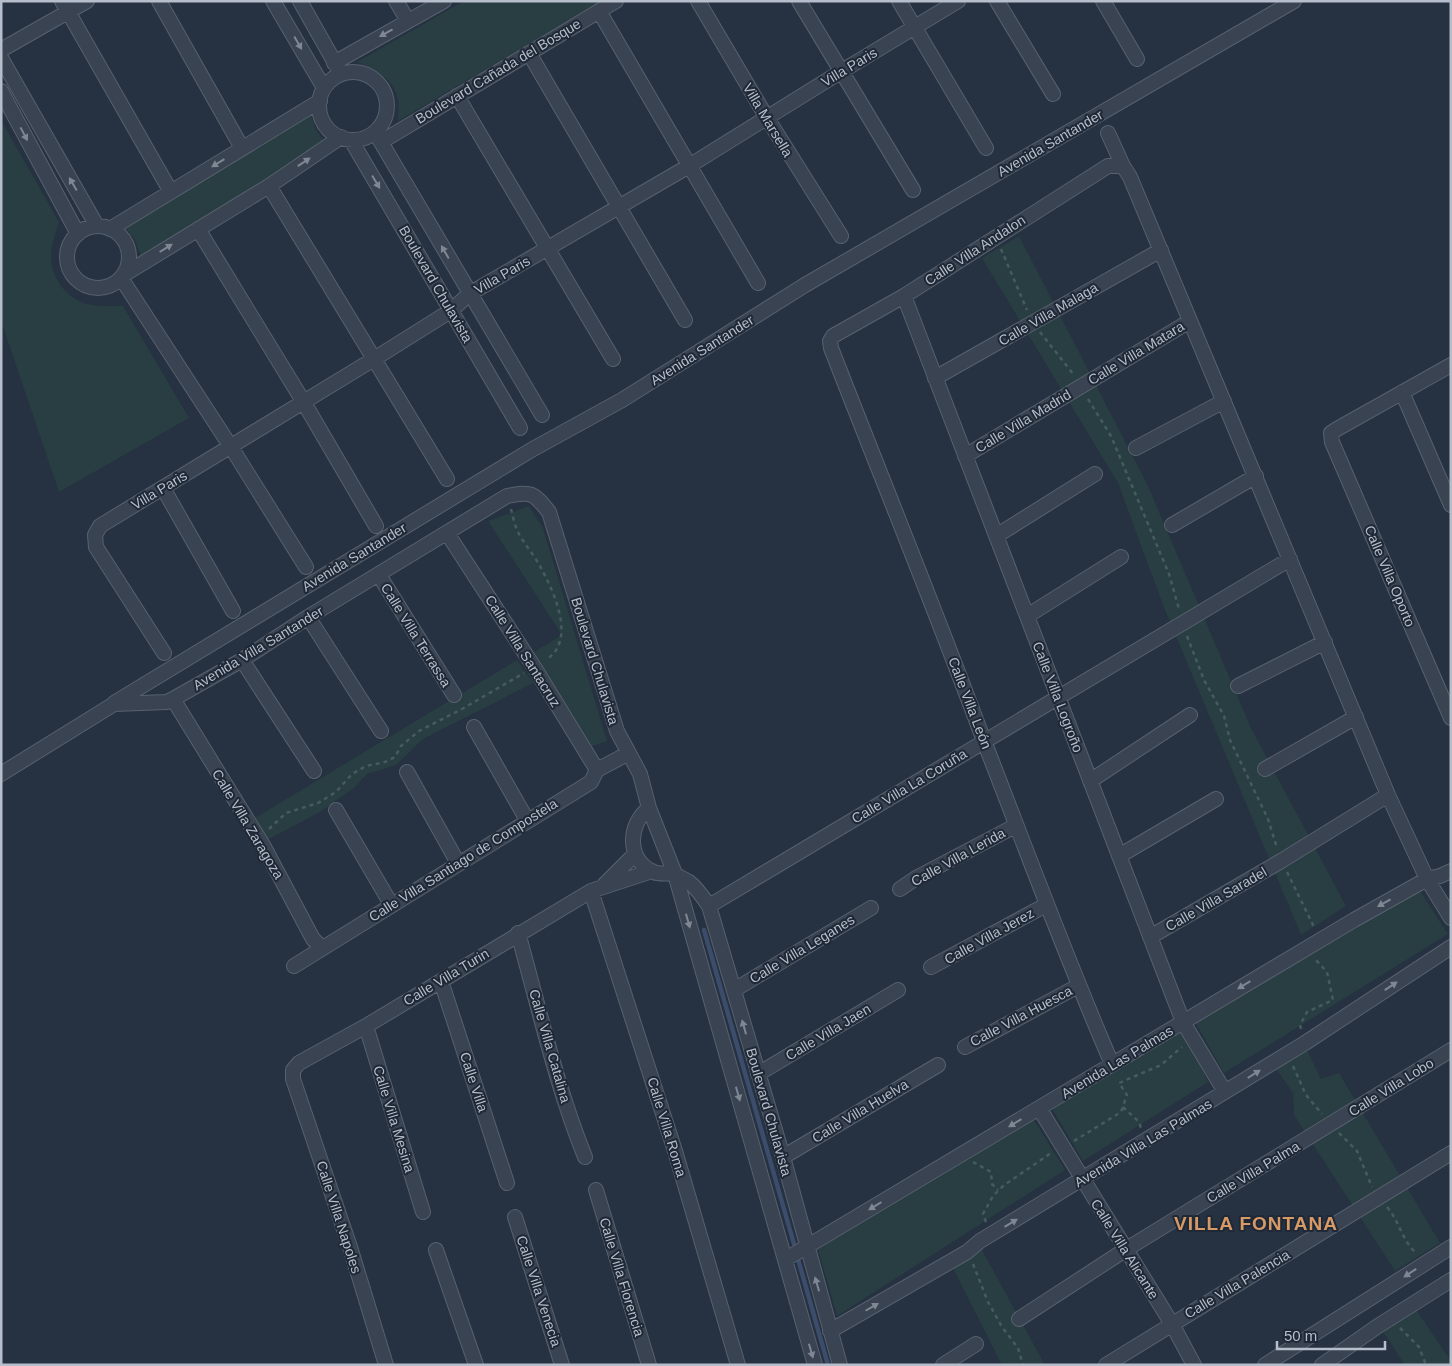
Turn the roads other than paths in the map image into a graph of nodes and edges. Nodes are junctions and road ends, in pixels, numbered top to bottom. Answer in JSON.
{"nodes":[{"id":1,"x":87,"y":1,"type":"edge"},
{"id":2,"x":159,"y":1,"type":"edge"},
{"id":3,"x":274,"y":1,"type":"edge"},
{"id":4,"x":300,"y":1,"type":"edge"},
{"id":5,"x":396,"y":1,"type":"edge"},
{"id":6,"x":444,"y":1,"type":"edge"},
{"id":7,"x":616,"y":1,"type":"edge"},
{"id":8,"x":698,"y":1,"type":"edge"},
{"id":9,"x":799,"y":1,"type":"edge"},
{"id":10,"x":899,"y":1,"type":"edge"},
{"id":11,"x":958,"y":1,"type":"edge"},
{"id":12,"x":998,"y":1,"type":"edge"},
{"id":13,"x":1103,"y":1,"type":"edge"},
{"id":14,"x":1294,"y":1,"type":"edge"},
{"id":15,"x":65,"y":6,"type":"edge"},
{"id":16,"x":599,"y":11,"type":"junction"},
{"id":17,"x":408,"y":22,"type":"junction"},
{"id":18,"x":914,"y":28,"type":"junction"},
{"id":19,"x":1,"y":50,"type":"edge"},
{"id":20,"x":529,"y":53,"type":"junction"},
{"id":21,"x":1,"y":58,"type":"edge"},
{"id":22,"x":1137,"y":59,"type":"dead end"},
{"id":23,"x":338,"y":68,"type":"junction"},
{"id":24,"x":842,"y":71,"type":"junction"},
{"id":25,"x":1,"y":91,"type":"edge"},
{"id":26,"x":1053,"y":94,"type":"dead end"},
{"id":27,"x":322,"y":95,"type":"junction"},
{"id":28,"x":457,"y":96,"type":"junction"},
{"id":29,"x":767,"y":118,"type":"junction"},
{"id":30,"x":1108,"y":133,"type":"dead end"},
{"id":31,"x":378,"y":137,"type":"junction"},
{"id":32,"x":346,"y":139,"type":"junction"},
{"id":33,"x":242,"y":148,"type":"junction"},
{"id":34,"x":986,"y":148,"type":"dead end"},
{"id":35,"x":689,"y":166,"type":"junction"},
{"id":36,"x":1122,"y":166,"type":"junction"},
{"id":37,"x":269,"y":186,"type":"junction"},
{"id":38,"x":913,"y":190,"type":"dead end"},
{"id":39,"x":171,"y":192,"type":"junction"},
{"id":40,"x":618,"y":206,"type":"junction"},
{"id":41,"x":104,"y":227,"type":"junction"},
{"id":42,"x":198,"y":229,"type":"junction"},
{"id":43,"x":78,"y":234,"type":"junction"},
{"id":44,"x":841,"y":236,"type":"dead end"},
{"id":45,"x":548,"y":248,"type":"junction"},
{"id":46,"x":1161,"y":250,"type":"junction"},
{"id":47,"x":123,"y":276,"type":"junction"},
{"id":48,"x":758,"y":282,"type":"dead end"},
{"id":49,"x":469,"y":294,"type":"junction"},
{"id":50,"x":904,"y":296,"type":"junction"},
{"id":51,"x":452,"y":310,"type":"junction"},
{"id":52,"x":685,"y":320,"type":"dead end"},
{"id":53,"x":1190,"y":321,"type":"junction"},
{"id":54,"x":830,"y":341,"type":"joint"},
{"id":55,"x":374,"y":359,"type":"junction"},
{"id":56,"x":614,"y":359,"type":"dead end"},
{"id":57,"x":1451,"y":365,"type":"edge"},
{"id":58,"x":935,"y":378,"type":"junction"},
{"id":59,"x":1081,"y":386,"type":"joint"},
{"id":60,"x":1402,"y":392,"type":"junction"},
{"id":61,"x":303,"y":401,"type":"junction"},
{"id":62,"x":1224,"y":401,"type":"junction"},
{"id":63,"x":542,"y":415,"type":"dead end"},
{"id":64,"x":520,"y":428,"type":"dead end"},
{"id":65,"x":231,"y":447,"type":"junction"},
{"id":66,"x":1136,"y":448,"type":"dead end"},
{"id":67,"x":966,"y":456,"type":"junction"},
{"id":68,"x":1095,"y":474,"type":"dead end"},
{"id":69,"x":1256,"y":476,"type":"junction"},
{"id":70,"x":447,"y":480,"type":"dead end"},
{"id":71,"x":163,"y":488,"type":"junction"},
{"id":72,"x":507,"y":496,"type":"joint"},
{"id":73,"x":1451,"y":505,"type":"edge"},
{"id":74,"x":1172,"y":524,"type":"dead end"},
{"id":75,"x":376,"y":526,"type":"dead end"},
{"id":76,"x":447,"y":533,"type":"junction"},
{"id":77,"x":996,"y":536,"type":"junction"},
{"id":78,"x":1121,"y":557,"type":"dead end"},
{"id":79,"x":1290,"y":559,"type":"junction"},
{"id":80,"x":306,"y":567,"type":"dead end"},
{"id":81,"x":379,"y":575,"type":"junction"},
{"id":82,"x":233,"y":611,"type":"dead end"},
{"id":83,"x":308,"y":616,"type":"junction"},
{"id":84,"x":1027,"y":616,"type":"junction"},
{"id":85,"x":1325,"y":642,"type":"junction"},
{"id":86,"x":164,"y":653,"type":"dead end"},
{"id":87,"x":242,"y":660,"type":"junction"},
{"id":88,"x":1238,"y":686,"type":"dead end"},
{"id":89,"x":454,"y":695,"type":"dead end"},
{"id":90,"x":1058,"y":698,"type":"junction"},
{"id":91,"x":173,"y":699,"type":"junction"},
{"id":92,"x":114,"y":704,"type":"junction"},
{"id":93,"x":1190,"y":715,"type":"dead end"},
{"id":94,"x":1356,"y":717,"type":"junction"},
{"id":95,"x":1451,"y":718,"type":"edge"},
{"id":96,"x":474,"y":727,"type":"dead end"},
{"id":97,"x":381,"y":731,"type":"dead end"},
{"id":98,"x":985,"y":741,"type":"junction"},
{"id":99,"x":629,"y":753,"type":"junction"},
{"id":100,"x":1265,"y":768,"type":"dead end"},
{"id":101,"x":597,"y":770,"type":"junction"},
{"id":102,"x":314,"y":771,"type":"dead end"},
{"id":103,"x":406,"y":772,"type":"dead end"},
{"id":104,"x":1,"y":774,"type":"edge"},
{"id":105,"x":1090,"y":781,"type":"junction"},
{"id":106,"x":1388,"y":795,"type":"junction"},
{"id":107,"x":1216,"y":800,"type":"dead end"},
{"id":108,"x":649,"y":808,"type":"junction"},
{"id":109,"x":336,"y":810,"type":"dead end"},
{"id":110,"x":527,"y":820,"type":"junction"},
{"id":111,"x":1015,"y":826,"type":"junction"},
{"id":112,"x":635,"y":854,"type":"junction"},
{"id":113,"x":1119,"y":856,"type":"junction"},
{"id":114,"x":458,"y":863,"type":"junction"},
{"id":115,"x":1451,"y":871,"type":"edge"},
{"id":116,"x":652,"y":872,"type":"junction"},
{"id":117,"x":675,"y":874,"type":"junction"},
{"id":118,"x":1427,"y":879,"type":"junction"},
{"id":119,"x":596,"y":889,"type":"junction"},
{"id":120,"x":900,"y":889,"type":"dead end"},
{"id":121,"x":392,"y":904,"type":"junction"},
{"id":122,"x":1046,"y":905,"type":"junction"},
{"id":123,"x":709,"y":906,"type":"junction"},
{"id":124,"x":871,"y":908,"type":"dead end"},
{"id":125,"x":1451,"y":918,"type":"edge"},
{"id":126,"x":518,"y":933,"type":"junction"},
{"id":127,"x":1150,"y":937,"type":"junction"},
{"id":128,"x":1451,"y":946,"type":"edge"},
{"id":129,"x":322,"y":948,"type":"junction"},
{"id":130,"x":294,"y":966,"type":"dead end"},
{"id":131,"x":931,"y":967,"type":"dead end"},
{"id":132,"x":441,"y":981,"type":"junction"},
{"id":133,"x":1078,"y":986,"type":"junction"},
{"id":134,"x":734,"y":990,"type":"junction"},
{"id":135,"x":898,"y":990,"type":"dead end"},
{"id":136,"x":1183,"y":1022,"type":"junction"},
{"id":137,"x":366,"y":1026,"type":"junction"},
{"id":138,"x":965,"y":1047,"type":"dead end"},
{"id":139,"x":1451,"y":1050,"type":"edge"},
{"id":140,"x":1112,"y":1064,"type":"junction"},
{"id":141,"x":938,"y":1065,"type":"dead end"},
{"id":142,"x":293,"y":1070,"type":"joint"},
{"id":143,"x":758,"y":1074,"type":"junction"},
{"id":144,"x":1225,"y":1092,"type":"junction"},
{"id":145,"x":1039,"y":1108,"type":"junction"},
{"id":146,"x":1330,"y":1125,"type":"joint"},
{"id":147,"x":1451,"y":1153,"type":"edge"},
{"id":148,"x":585,"y":1157,"type":"dead end"},
{"id":149,"x":783,"y":1157,"type":"junction"},
{"id":150,"x":1082,"y":1180,"type":"junction"},
{"id":151,"x":507,"y":1183,"type":"dead end"},
{"id":152,"x":596,"y":1190,"type":"dead end"},
{"id":153,"x":423,"y":1212,"type":"dead end"},
{"id":154,"x":515,"y":1217,"type":"dead end"},
{"id":155,"x":806,"y":1246,"type":"junction"},
{"id":156,"x":1451,"y":1247,"type":"edge"},
{"id":157,"x":436,"y":1250,"type":"dead end"},
{"id":158,"x":1125,"y":1250,"type":"junction"},
{"id":159,"x":786,"y":1259,"type":"junction"},
{"id":160,"x":1451,"y":1280,"type":"edge"},
{"id":161,"x":1019,"y":1319,"type":"dead end"},
{"id":162,"x":1172,"y":1324,"type":"junction"},
{"id":163,"x":830,"y":1331,"type":"junction"},
{"id":164,"x":976,"y":1344,"type":"dead end"},
{"id":165,"x":734,"y":1364,"type":"edge"},
{"id":166,"x":386,"y":1365,"type":"edge"},
{"id":167,"x":476,"y":1365,"type":"edge"},
{"id":168,"x":562,"y":1365,"type":"edge"},
{"id":169,"x":649,"y":1365,"type":"edge"},
{"id":170,"x":815,"y":1365,"type":"edge"},
{"id":171,"x":840,"y":1365,"type":"edge"},
{"id":172,"x":943,"y":1365,"type":"edge"},
{"id":173,"x":1106,"y":1365,"type":"edge"},
{"id":174,"x":1194,"y":1365,"type":"edge"},
{"id":175,"x":1265,"y":1365,"type":"edge"},
{"id":176,"x":1322,"y":1365,"type":"edge"}],
"edges":[{"from":1,"to":15,"type":"street"},
{"from":2,"to":33,"type":"street"},
{"from":3,"to":27,"type":"street","name":"Boulevard Chulavista","one_way":true},
{"from":4,"to":23,"type":"street"},
{"from":5,"to":17,"type":"street"},
{"from":6,"to":17,"type":"street"},
{"from":7,"to":16,"type":"street","name":"Boulevard Cañada del Bosque"},
{"from":8,"to":29,"type":"street","name":"Villa Marsella"},
{"from":9,"to":24,"type":"street"},
{"from":10,"to":18,"type":"street"},
{"from":11,"to":18,"type":"street","name":"Villa Paris"},
{"from":12,"to":26,"type":"street"},
{"from":13,"to":22,"type":"street"},
{"from":14,"to":92,"type":"street","name":"Avenida Santander"},
{"from":15,"to":19,"type":"street"},
{"from":15,"to":39,"type":"street"},
{"from":16,"to":20,"type":"street","name":"Boulevard Cañada del Bosque"},
{"from":16,"to":35,"type":"street"},
{"from":17,"to":23,"type":"street","one_way":true},
{"from":18,"to":24,"type":"street","name":"Villa Paris"},
{"from":18,"to":34,"type":"street"},
{"from":20,"to":28,"type":"street","name":"Boulevard Cañada del Bosque"},
{"from":20,"to":40,"type":"street"},
{"from":41,"to":21,"type":"street","one_way":true},
{"from":23,"to":27,"type":"street"},
{"from":23,"to":31,"type":"street"},
{"from":24,"to":29,"type":"street","name":"Villa Paris"},
{"from":24,"to":38,"type":"street"},
{"from":25,"to":43,"type":"street","one_way":true},
{"from":27,"to":32,"type":"street","name":"Boulevard Chulavista"},
{"from":27,"to":33,"type":"street"},
{"from":28,"to":31,"type":"street","name":"Boulevard Cañada del Bosque"},
{"from":28,"to":45,"type":"street"},
{"from":29,"to":35,"type":"street","name":"Villa Paris"},
{"from":29,"to":44,"type":"street","name":"Villa Marsella"},
{"from":30,"to":36,"type":"street"},
{"from":31,"to":32,"type":"street"},
{"from":49,"to":31,"type":"street","name":"Boulevard Chulavista","one_way":true},
{"from":37,"to":32,"type":"street","one_way":true},
{"from":32,"to":51,"type":"street","name":"Boulevard Chulavista","one_way":true},
{"from":33,"to":39,"type":"street","one_way":true},
{"from":35,"to":40,"type":"street","name":"Villa Paris"},
{"from":35,"to":48,"type":"street"},
{"from":36,"to":46,"type":"street"},
{"from":36,"to":50,"type":"street","name":"Calle Villa Andalon"},
{"from":37,"to":42,"type":"street"},
{"from":37,"to":55,"type":"street"},
{"from":39,"to":41,"type":"street"},
{"from":40,"to":45,"type":"street","name":"Villa Paris"},
{"from":40,"to":52,"type":"street"},
{"from":41,"to":43,"type":"street"},
{"from":41,"to":47,"type":"street"},
{"from":47,"to":42,"type":"street","one_way":true},
{"from":42,"to":61,"type":"street"},
{"from":43,"to":47,"type":"street"},
{"from":45,"to":49,"type":"street","name":"Villa Paris"},
{"from":45,"to":56,"type":"street"},
{"from":46,"to":53,"type":"street"},
{"from":46,"to":58,"type":"street","name":"Calle Villa Malaga"},
{"from":47,"to":65,"type":"street"},
{"from":49,"to":51,"type":"street","name":"Villa Paris"},
{"from":49,"to":63,"type":"street","name":"Boulevard Chulavista"},
{"from":50,"to":54,"type":"street","name":"Calle Villa Andalon"},
{"from":50,"to":58,"type":"street","name":"Calle Villa Logroño"},
{"from":51,"to":55,"type":"street","name":"Villa Paris"},
{"from":51,"to":64,"type":"street","name":"Boulevard Chulavista"},
{"from":53,"to":59,"type":"street","name":"Calle Villa Matara"},
{"from":53,"to":62,"type":"street"},
{"from":54,"to":98,"type":"street","name":"Calle Villa León"},
{"from":55,"to":61,"type":"street","name":"Villa Paris"},
{"from":55,"to":70,"type":"street"},
{"from":57,"to":60,"type":"street"},
{"from":58,"to":67,"type":"street","name":"Calle Villa Logroño"},
{"from":59,"to":67,"type":"street","name":"Calle Villa Madrid"},
{"from":60,"to":73,"type":"street"},
{"from":60,"to":95,"type":"street","name":"Calle Villa Oporto"},
{"from":61,"to":65,"type":"street","name":"Villa Paris"},
{"from":61,"to":75,"type":"street"},
{"from":62,"to":66,"type":"street"},
{"from":62,"to":69,"type":"street"},
{"from":65,"to":71,"type":"street","name":"Villa Paris"},
{"from":65,"to":80,"type":"street"},
{"from":67,"to":77,"type":"street","name":"Calle Villa Logroño"},
{"from":68,"to":77,"type":"street"},
{"from":69,"to":74,"type":"street"},
{"from":69,"to":79,"type":"street"},
{"from":71,"to":82,"type":"street"},
{"from":71,"to":86,"type":"street","name":"Villa Paris"},
{"from":72,"to":76,"type":"street","name":"Avenida Villa Santander"},
{"from":72,"to":99,"type":"street","name":"Boulevard Chulavista"},
{"from":76,"to":81,"type":"street","name":"Avenida Villa Santander"},
{"from":76,"to":101,"type":"street","name":"Calle Villa Santacruz"},
{"from":77,"to":84,"type":"street","name":"Calle Villa Logroño"},
{"from":78,"to":84,"type":"street"},
{"from":79,"to":85,"type":"street"},
{"from":79,"to":90,"type":"street","name":"Calle Villa La Coruña"},
{"from":81,"to":83,"type":"street","name":"Avenida Villa Santander"},
{"from":81,"to":89,"type":"street","name":"Calle Villa Terrassa"},
{"from":83,"to":87,"type":"street","name":"Avenida Villa Santander"},
{"from":83,"to":97,"type":"street"},
{"from":84,"to":90,"type":"street","name":"Calle Villa Logroño"},
{"from":85,"to":88,"type":"street"},
{"from":85,"to":94,"type":"street"},
{"from":87,"to":91,"type":"street","name":"Avenida Villa Santander"},
{"from":87,"to":102,"type":"street"},
{"from":90,"to":98,"type":"street","name":"Calle Villa La Coruña"},
{"from":90,"to":105,"type":"street","name":"Calle Villa Logroño"},
{"from":91,"to":92,"type":"street","name":"Avenida Villa Santander"},
{"from":91,"to":129,"type":"street","name":"Calle Villa Zaragoza"},
{"from":92,"to":104,"type":"street","name":"Avenida Villa Santander"},
{"from":93,"to":105,"type":"street"},
{"from":94,"to":100,"type":"street"},
{"from":94,"to":106,"type":"street"},
{"from":96,"to":110,"type":"street"},
{"from":98,"to":111,"type":"street","name":"Calle Villa León"},
{"from":98,"to":123,"type":"street","name":"Calle Villa La Coruña"},
{"from":99,"to":101,"type":"street","name":"Calle Villa Santiago de Compostela"},
{"from":99,"to":108,"type":"street","name":"Boulevard Chulavista"},
{"from":101,"to":110,"type":"street","name":"Calle Villa Santiago de Compostela"},
{"from":103,"to":114,"type":"street"},
{"from":105,"to":113,"type":"street","name":"Calle Villa Logroño"},
{"from":106,"to":118,"type":"street"},
{"from":106,"to":127,"type":"street","name":"Calle Villa Saradel"},
{"from":107,"to":113,"type":"street"},
{"from":108,"to":112,"type":"street"},
{"from":108,"to":117,"type":"street","name":"Boulevard Chulavista"},
{"from":109,"to":121,"type":"street"},
{"from":110,"to":114,"type":"street","name":"Calle Villa Santiago de Compostela"},
{"from":111,"to":120,"type":"street","name":"Calle Villa Lerida"},
{"from":111,"to":122,"type":"street","name":"Calle Villa León"},
{"from":112,"to":116,"type":"street"},
{"from":112,"to":119,"type":"street","name":"Calle Villa Turin"},
{"from":113,"to":127,"type":"street","name":"Calle Villa Logroño"},
{"from":114,"to":121,"type":"street","name":"Calle Villa Santiago de Compostela"},
{"from":115,"to":118,"type":"street","name":"Avenida Las Palmas"},
{"from":116,"to":117,"type":"street"},
{"from":116,"to":119,"type":"street","name":"Calle Villa Turin"},
{"from":117,"to":123,"type":"street","name":"Boulevard Chulavista"},
{"from":117,"to":159,"type":"street","name":"Boulevard Chulavista","one_way":true},
{"from":118,"to":125,"type":"street"},
{"from":118,"to":136,"type":"street","name":"Avenida Las Palmas","one_way":true},
{"from":119,"to":126,"type":"street","name":"Calle Villa Turin"},
{"from":119,"to":165,"type":"street","name":"Calle Villa Roma"},
{"from":121,"to":129,"type":"street","name":"Calle Villa Santiago de Compostela"},
{"from":122,"to":131,"type":"street","name":"Calle Villa Jerez"},
{"from":122,"to":133,"type":"street","name":"Calle Villa León"},
{"from":123,"to":134,"type":"street","name":"Boulevard Chulavista"},
{"from":124,"to":134,"type":"street","name":"Calle Villa Leganes"},
{"from":126,"to":132,"type":"street","name":"Calle Villa Turin"},
{"from":126,"to":148,"type":"street","name":"Calle Villa Catalina"},
{"from":127,"to":136,"type":"street","name":"Calle Villa Logroño"},
{"from":144,"to":128,"type":"street","name":"Avenida Villa Las Palmas","one_way":true},
{"from":129,"to":130,"type":"street","name":"Calle Villa Santiago de Compostela"},
{"from":132,"to":137,"type":"street","name":"Calle Villa Turin"},
{"from":132,"to":151,"type":"street","name":"Calle Villa"},
{"from":133,"to":138,"type":"street","name":"Calle Villa Huesca"},
{"from":133,"to":140,"type":"street","name":"Calle Villa León"},
{"from":143,"to":134,"type":"street","name":"Boulevard Chulavista","one_way":true},
{"from":135,"to":143,"type":"street","name":"Calle Villa Jaen"},
{"from":136,"to":140,"type":"street","name":"Avenida Las Palmas"},
{"from":136,"to":144,"type":"street","name":"Calle Villa Logroño"},
{"from":137,"to":142,"type":"street","name":"Calle Villa Turin"},
{"from":137,"to":153,"type":"street","name":"Calle Villa Mesina"},
{"from":139,"to":146,"type":"street","name":"Calle Villa Lobo"},
{"from":140,"to":145,"type":"street","name":"Avenida Las Palmas"},
{"from":141,"to":149,"type":"street","name":"Calle Villa Huelva"},
{"from":142,"to":166,"type":"street","name":"Calle Villa Napoles"},
{"from":143,"to":149,"type":"street","name":"Boulevard Chulavista"},
{"from":144,"to":150,"type":"street","name":"Avenida Villa Las Palmas"},
{"from":145,"to":150,"type":"street","name":"Calle Villa Alicante"},
{"from":145,"to":155,"type":"street","name":"Avenida Las Palmas","one_way":true},
{"from":146,"to":158,"type":"street","name":"Calle Villa Palma"},
{"from":147,"to":162,"type":"street","name":"Calle Villa Palencia"},
{"from":149,"to":155,"type":"street","name":"Boulevard Chulavista"},
{"from":150,"to":158,"type":"street","name":"Calle Villa Alicante"},
{"from":163,"to":150,"type":"street","name":"Avenida Villa Las Palmas","one_way":true},
{"from":152,"to":169,"type":"street","name":"Calle Villa Florencia"},
{"from":154,"to":168,"type":"street","name":"Calle Villa Venecia"},
{"from":155,"to":159,"type":"street","name":"Avenida Las Palmas"},
{"from":163,"to":155,"type":"street","name":"Boulevard Chulavista","one_way":true},
{"from":156,"to":175,"type":"street","one_way":true},
{"from":157,"to":167,"type":"street"},
{"from":158,"to":161,"type":"street","name":"Calle Villa Palma"},
{"from":158,"to":162,"type":"street","name":"Calle Villa Alicante"},
{"from":159,"to":170,"type":"street","name":"Boulevard Chulavista","one_way":true},
{"from":160,"to":176,"type":"street"},
{"from":162,"to":173,"type":"street","name":"Calle Villa Palencia"},
{"from":162,"to":174,"type":"street","name":"Calle Villa Alicante"},
{"from":163,"to":171,"type":"street","name":"Boulevard Chulavista"},
{"from":164,"to":172,"type":"street"}]}
